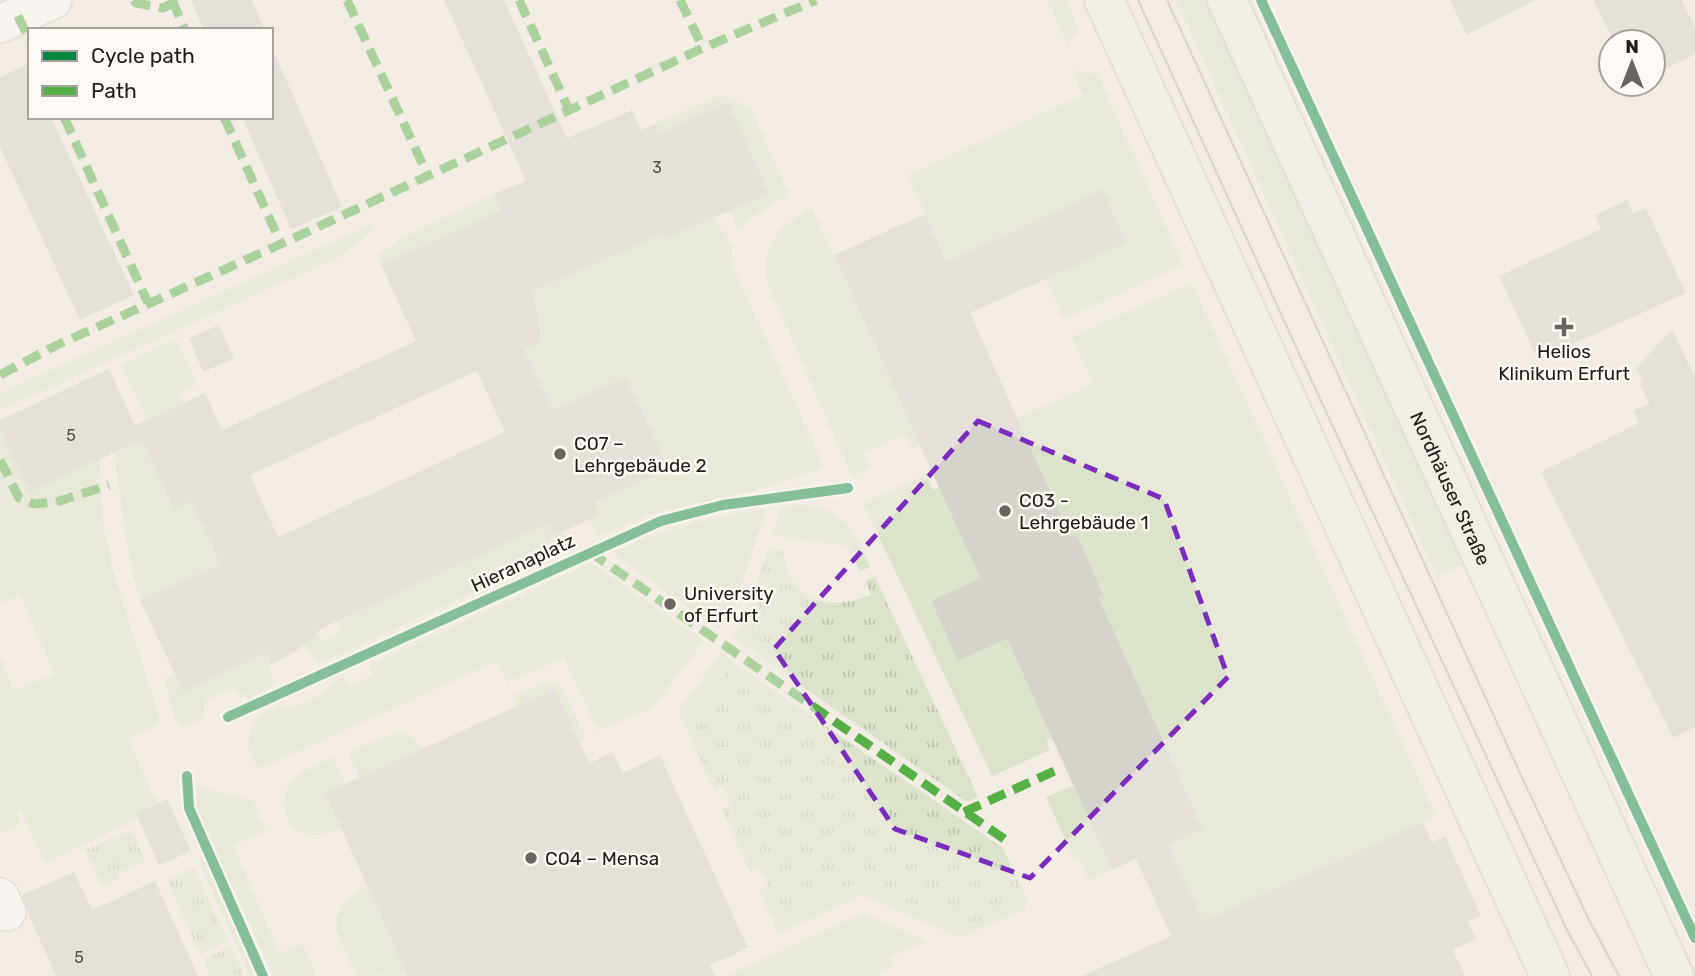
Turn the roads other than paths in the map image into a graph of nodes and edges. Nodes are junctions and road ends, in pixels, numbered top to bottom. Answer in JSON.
{"nodes":[{"id":1,"x":53,"y":0,"type":"edge"},
{"id":2,"x":1104,"y":0,"type":"edge"},
{"id":3,"x":1227,"y":0,"type":"edge"},
{"id":4,"x":0,"y":24,"type":"edge"},
{"id":5,"x":1550,"y":976,"type":"edge"},
{"id":6,"x":1674,"y":976,"type":"edge"}],
"edges":[{"from":1,"to":4,"type":"street"},
{"from":2,"to":5,"type":"main road"},
{"from":3,"to":6,"type":"main road","name":"Nordhäuser Straße"}]}
